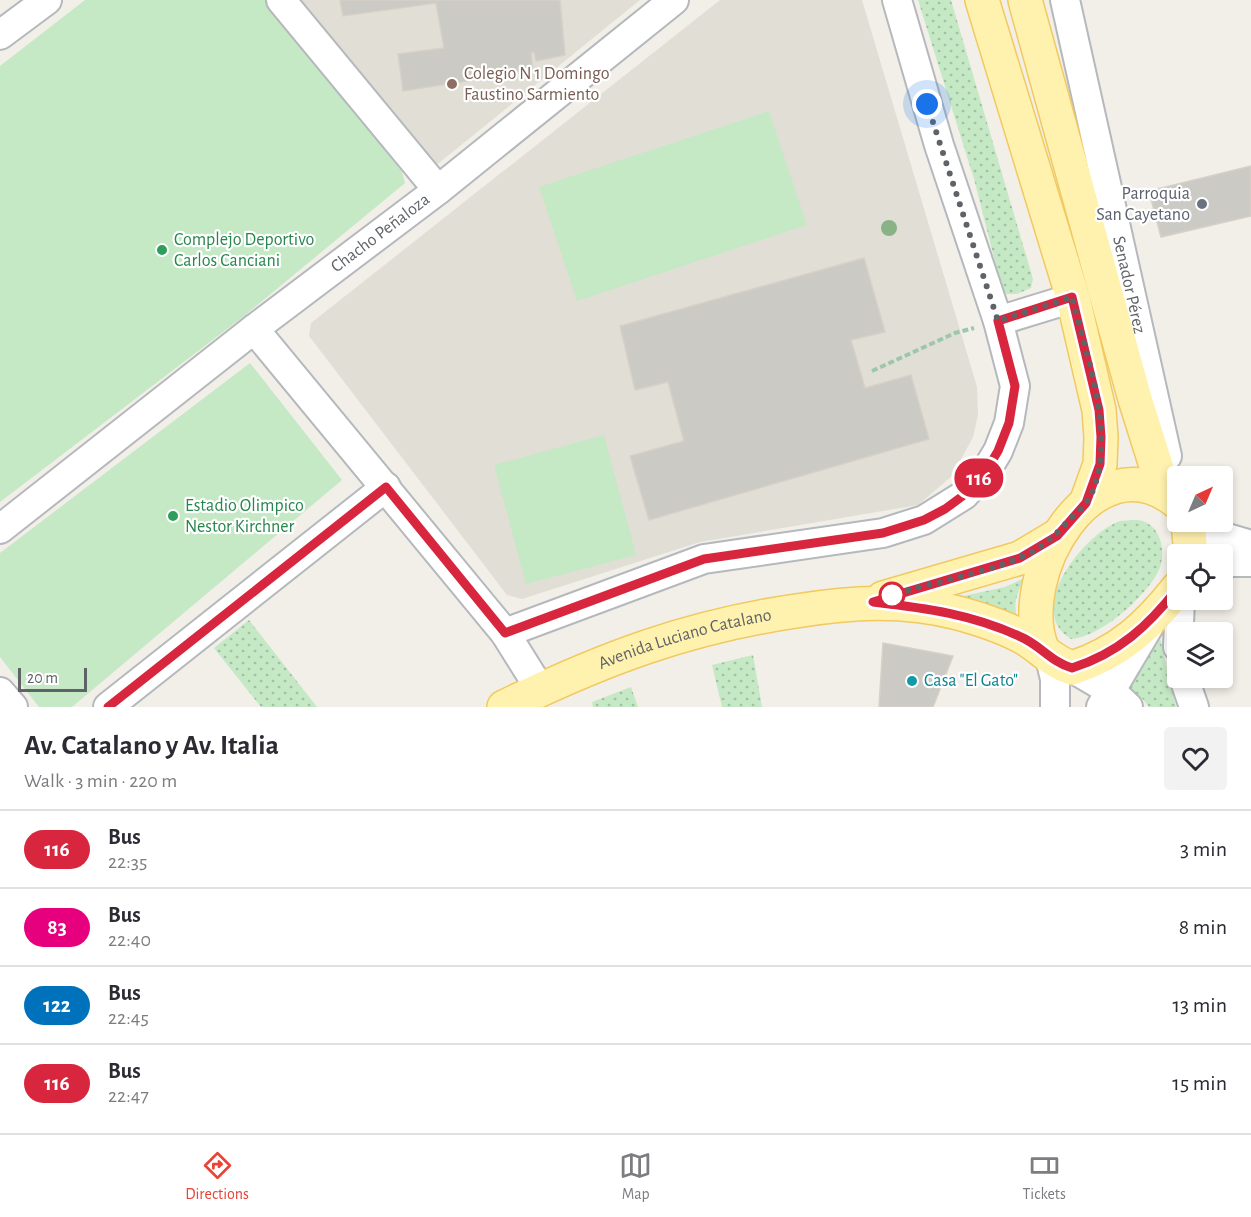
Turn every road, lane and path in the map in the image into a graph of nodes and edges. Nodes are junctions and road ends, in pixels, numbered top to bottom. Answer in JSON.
{"nodes":[{"id":1,"x":47,"y":0,"type":"edge"},
{"id":2,"x":281,"y":0,"type":"edge"},
{"id":3,"x":674,"y":0,"type":"edge"},
{"id":4,"x":897,"y":0,"type":"edge"},
{"id":5,"x":982,"y":0,"type":"edge"},
{"id":6,"x":1025,"y":0,"type":"edge"},
{"id":7,"x":1065,"y":0,"type":"edge"},
{"id":8,"x":0,"y":35,"type":"edge"},
{"id":9,"x":438,"y":190,"type":"junction"},
{"id":10,"x":1072,"y":297,"type":"junction"},
{"id":11,"x":998,"y":321,"type":"junction"},
{"id":12,"x":254,"y":329,"type":"junction"},
{"id":13,"x":872,"y":370,"type":"dead end"},
{"id":14,"x":1170,"y":466,"type":"edge"},
{"id":15,"x":1167,"y":480,"type":"edge"},
{"id":16,"x":386,"y":487,"type":"junction"},
{"id":17,"x":1086,"y":503,"type":"junction"},
{"id":18,"x":1167,"y":506,"type":"edge"},
{"id":19,"x":0,"y":529,"type":"edge"},
{"id":20,"x":1220,"y":532,"type":"edge"},
{"id":21,"x":1057,"y":536,"type":"junction"},
{"id":22,"x":1251,"y":545,"type":"edge"},
{"id":23,"x":1233,"y":562,"type":"edge"},
{"id":24,"x":1251,"y":562,"type":"edge"},
{"id":25,"x":873,"y":602,"type":"junction"},
{"id":26,"x":1167,"y":602,"type":"edge"},
{"id":27,"x":1152,"y":620,"type":"junction"},
{"id":28,"x":505,"y":633,"type":"junction"},
{"id":29,"x":1055,"y":659,"type":"junction"},
{"id":30,"x":1187,"y":688,"type":"edge"},
{"id":31,"x":540,"y":689,"type":"junction"},
{"id":32,"x":0,"y":692,"type":"edge"},
{"id":33,"x":1113,"y":702,"type":"edge"},
{"id":34,"x":13,"y":707,"type":"edge"},
{"id":35,"x":108,"y":707,"type":"edge"},
{"id":36,"x":504,"y":707,"type":"edge"},
{"id":37,"x":1055,"y":707,"type":"edge"},
{"id":38,"x":1194,"y":707,"type":"edge"}],
"edges":[{"from":1,"to":8,"type":"street"},
{"from":2,"to":9,"type":"street"},
{"from":3,"to":9,"type":"street","name":"Chacho Peñaloza"},
{"from":4,"to":11,"type":"street"},
{"from":5,"to":10,"type":"main road"},
{"from":6,"to":15,"type":"main road"},
{"from":7,"to":14,"type":"street","name":"Senador Pérez"},
{"from":9,"to":12,"type":"street","name":"Chacho Peñaloza"},
{"from":10,"to":11,"type":"street"},
{"from":10,"to":17,"type":"main road"},
{"from":11,"to":13,"type":"path"},
{"from":11,"to":28,"type":"street"},
{"from":12,"to":16,"type":"street"},
{"from":12,"to":19,"type":"street","name":"Chacho Peñaloza"},
{"from":16,"to":28,"type":"street"},
{"from":16,"to":35,"type":"street"},
{"from":17,"to":18,"type":"main road"},
{"from":17,"to":21,"type":"main road"},
{"from":20,"to":22,"type":"street"},
{"from":21,"to":25,"type":"main road"},
{"from":21,"to":29,"type":"main road"},
{"from":23,"to":24,"type":"street"},
{"from":25,"to":29,"type":"main road"},
{"from":25,"to":31,"type":"main road","name":"Avenida Luciano Catalano"},
{"from":26,"to":27,"type":"main road"},
{"from":27,"to":29,"type":"main road"},
{"from":27,"to":33,"type":"street"},
{"from":28,"to":31,"type":"street"},
{"from":29,"to":33,"type":"street"},
{"from":29,"to":37,"type":"street"},
{"from":30,"to":38,"type":"street"},
{"from":31,"to":36,"type":"main road","name":"Avenida Luciano Catalano"},
{"from":32,"to":34,"type":"street"}]}
